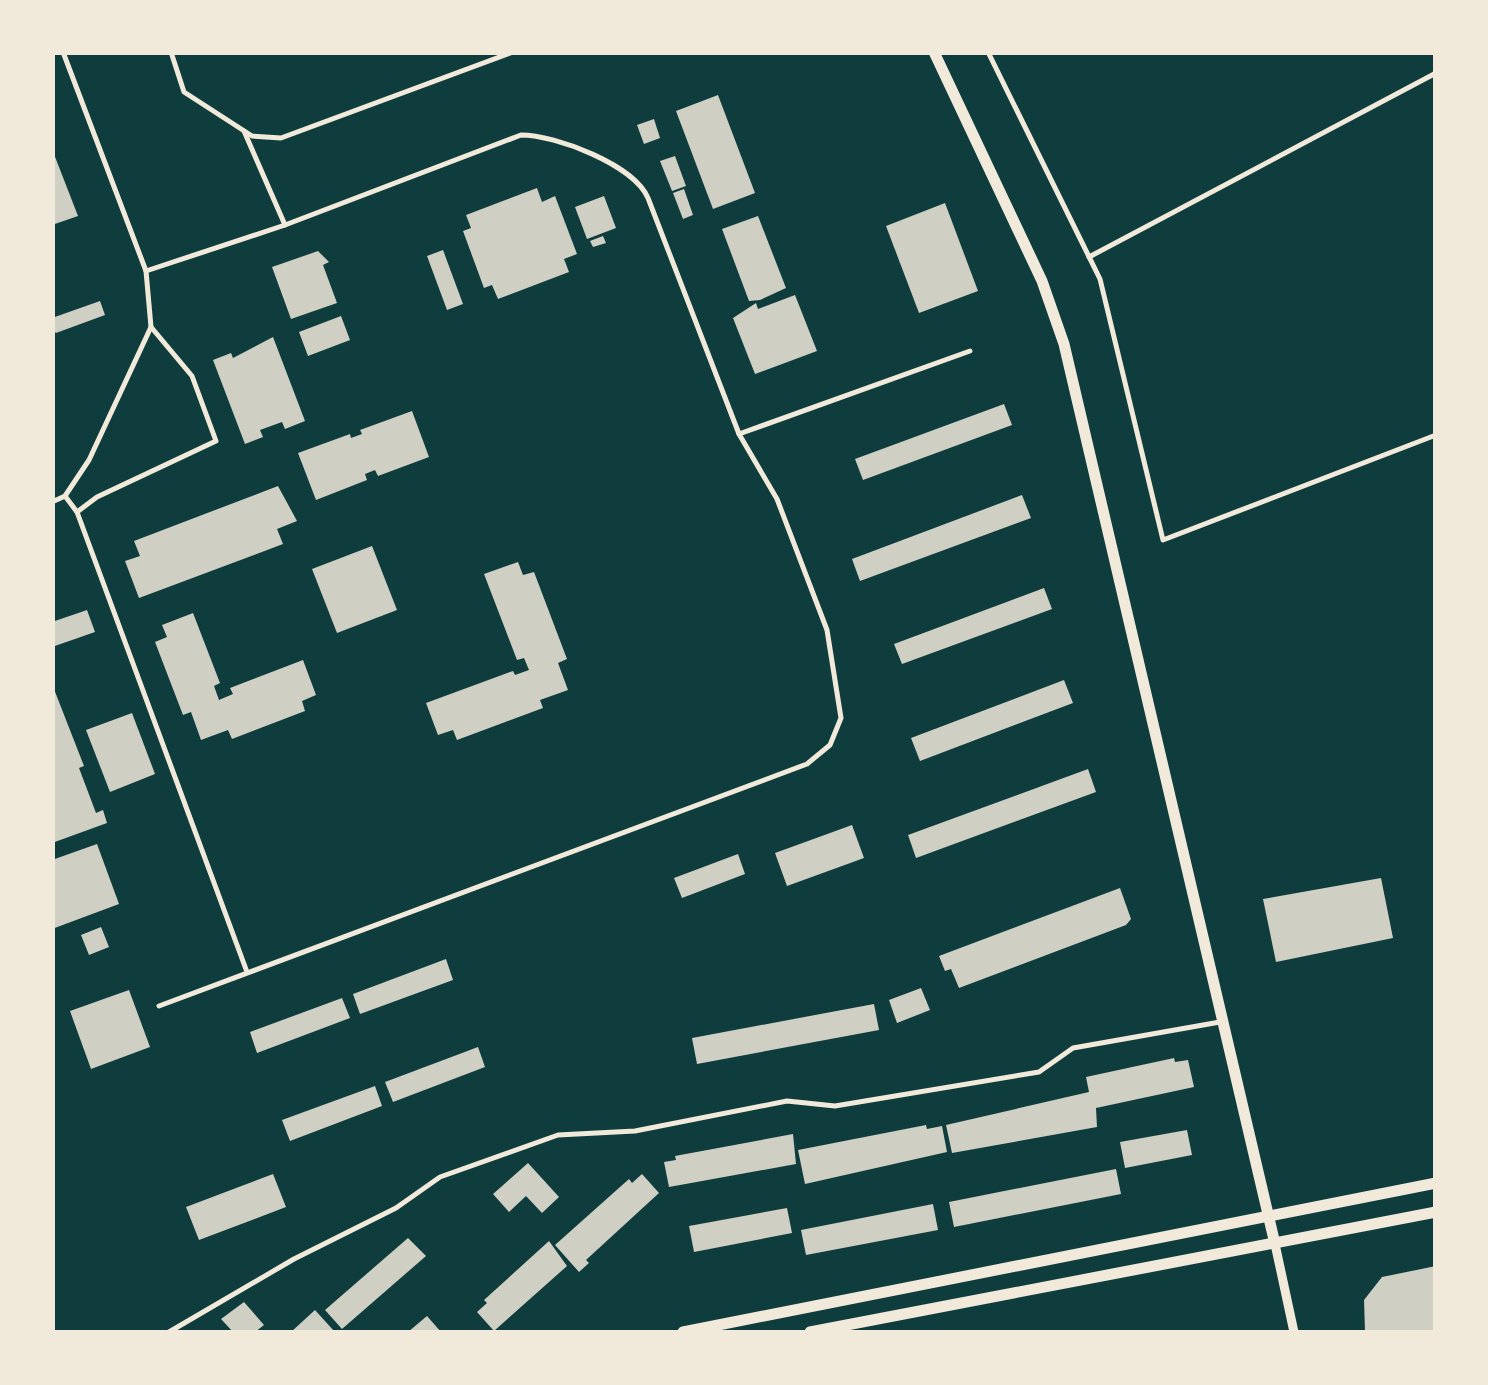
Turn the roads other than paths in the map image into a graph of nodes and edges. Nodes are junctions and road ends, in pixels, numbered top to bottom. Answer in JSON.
{"nodes":[{"id":1,"x":63,"y":52,"type":"edge"},
{"id":2,"x":171,"y":52,"type":"edge"},
{"id":3,"x":513,"y":52,"type":"edge"},
{"id":4,"x":934,"y":52,"type":"edge"},
{"id":5,"x":988,"y":52,"type":"edge"},
{"id":6,"x":1436,"y":73,"type":"edge"},
{"id":7,"x":244,"y":131,"type":"junction"},
{"id":8,"x":285,"y":225,"type":"junction"},
{"id":9,"x":1089,"y":257,"type":"junction"},
{"id":10,"x":146,"y":271,"type":"junction"},
{"id":11,"x":152,"y":327,"type":"junction"},
{"id":12,"x":970,"y":351,"type":"dead end"},
{"id":13,"x":738,"y":434,"type":"junction"},
{"id":14,"x":1436,"y":435,"type":"edge"},
{"id":15,"x":65,"y":496,"type":"junction"},
{"id":16,"x":52,"y":502,"type":"edge"},
{"id":17,"x":77,"y":512,"type":"junction"},
{"id":18,"x":247,"y":972,"type":"junction"},
{"id":19,"x":159,"y":1006,"type":"dead end"},
{"id":20,"x":1220,"y":1022,"type":"junction"},
{"id":21,"x":1436,"y":1183,"type":"edge"},
{"id":22,"x":1436,"y":1212,"type":"edge"},
{"id":23,"x":1267,"y":1215,"type":"junction"},
{"id":24,"x":1275,"y":1244,"type":"junction"},
{"id":25,"x":169,"y":1332,"type":"edge"},
{"id":26,"x":684,"y":1332,"type":"edge"},
{"id":27,"x":810,"y":1332,"type":"edge"},
{"id":28,"x":1294,"y":1332,"type":"edge"}],
"edges":[{"from":1,"to":10,"type":"lane"},
{"from":2,"to":7,"type":"lane"},
{"from":3,"to":7,"type":"lane"},
{"from":4,"to":20,"type":"street"},
{"from":5,"to":9,"type":"lane"},
{"from":6,"to":9,"type":"lane"},
{"from":7,"to":8,"type":"lane"},
{"from":8,"to":10,"type":"lane"},
{"from":8,"to":13,"type":"lane"},
{"from":9,"to":14,"type":"lane"},
{"from":10,"to":11,"type":"lane"},
{"from":11,"to":15,"type":"lane"},
{"from":11,"to":17,"type":"lane"},
{"from":12,"to":13,"type":"lane"},
{"from":13,"to":18,"type":"lane"},
{"from":15,"to":16,"type":"lane"},
{"from":15,"to":17,"type":"lane"},
{"from":17,"to":18,"type":"lane"},
{"from":18,"to":19,"type":"lane"},
{"from":20,"to":23,"type":"street"},
{"from":20,"to":25,"type":"lane"},
{"from":21,"to":23,"type":"street"},
{"from":22,"to":24,"type":"street"},
{"from":23,"to":24,"type":"street"},
{"from":23,"to":26,"type":"street"},
{"from":24,"to":27,"type":"street"},
{"from":24,"to":28,"type":"street"}]}
